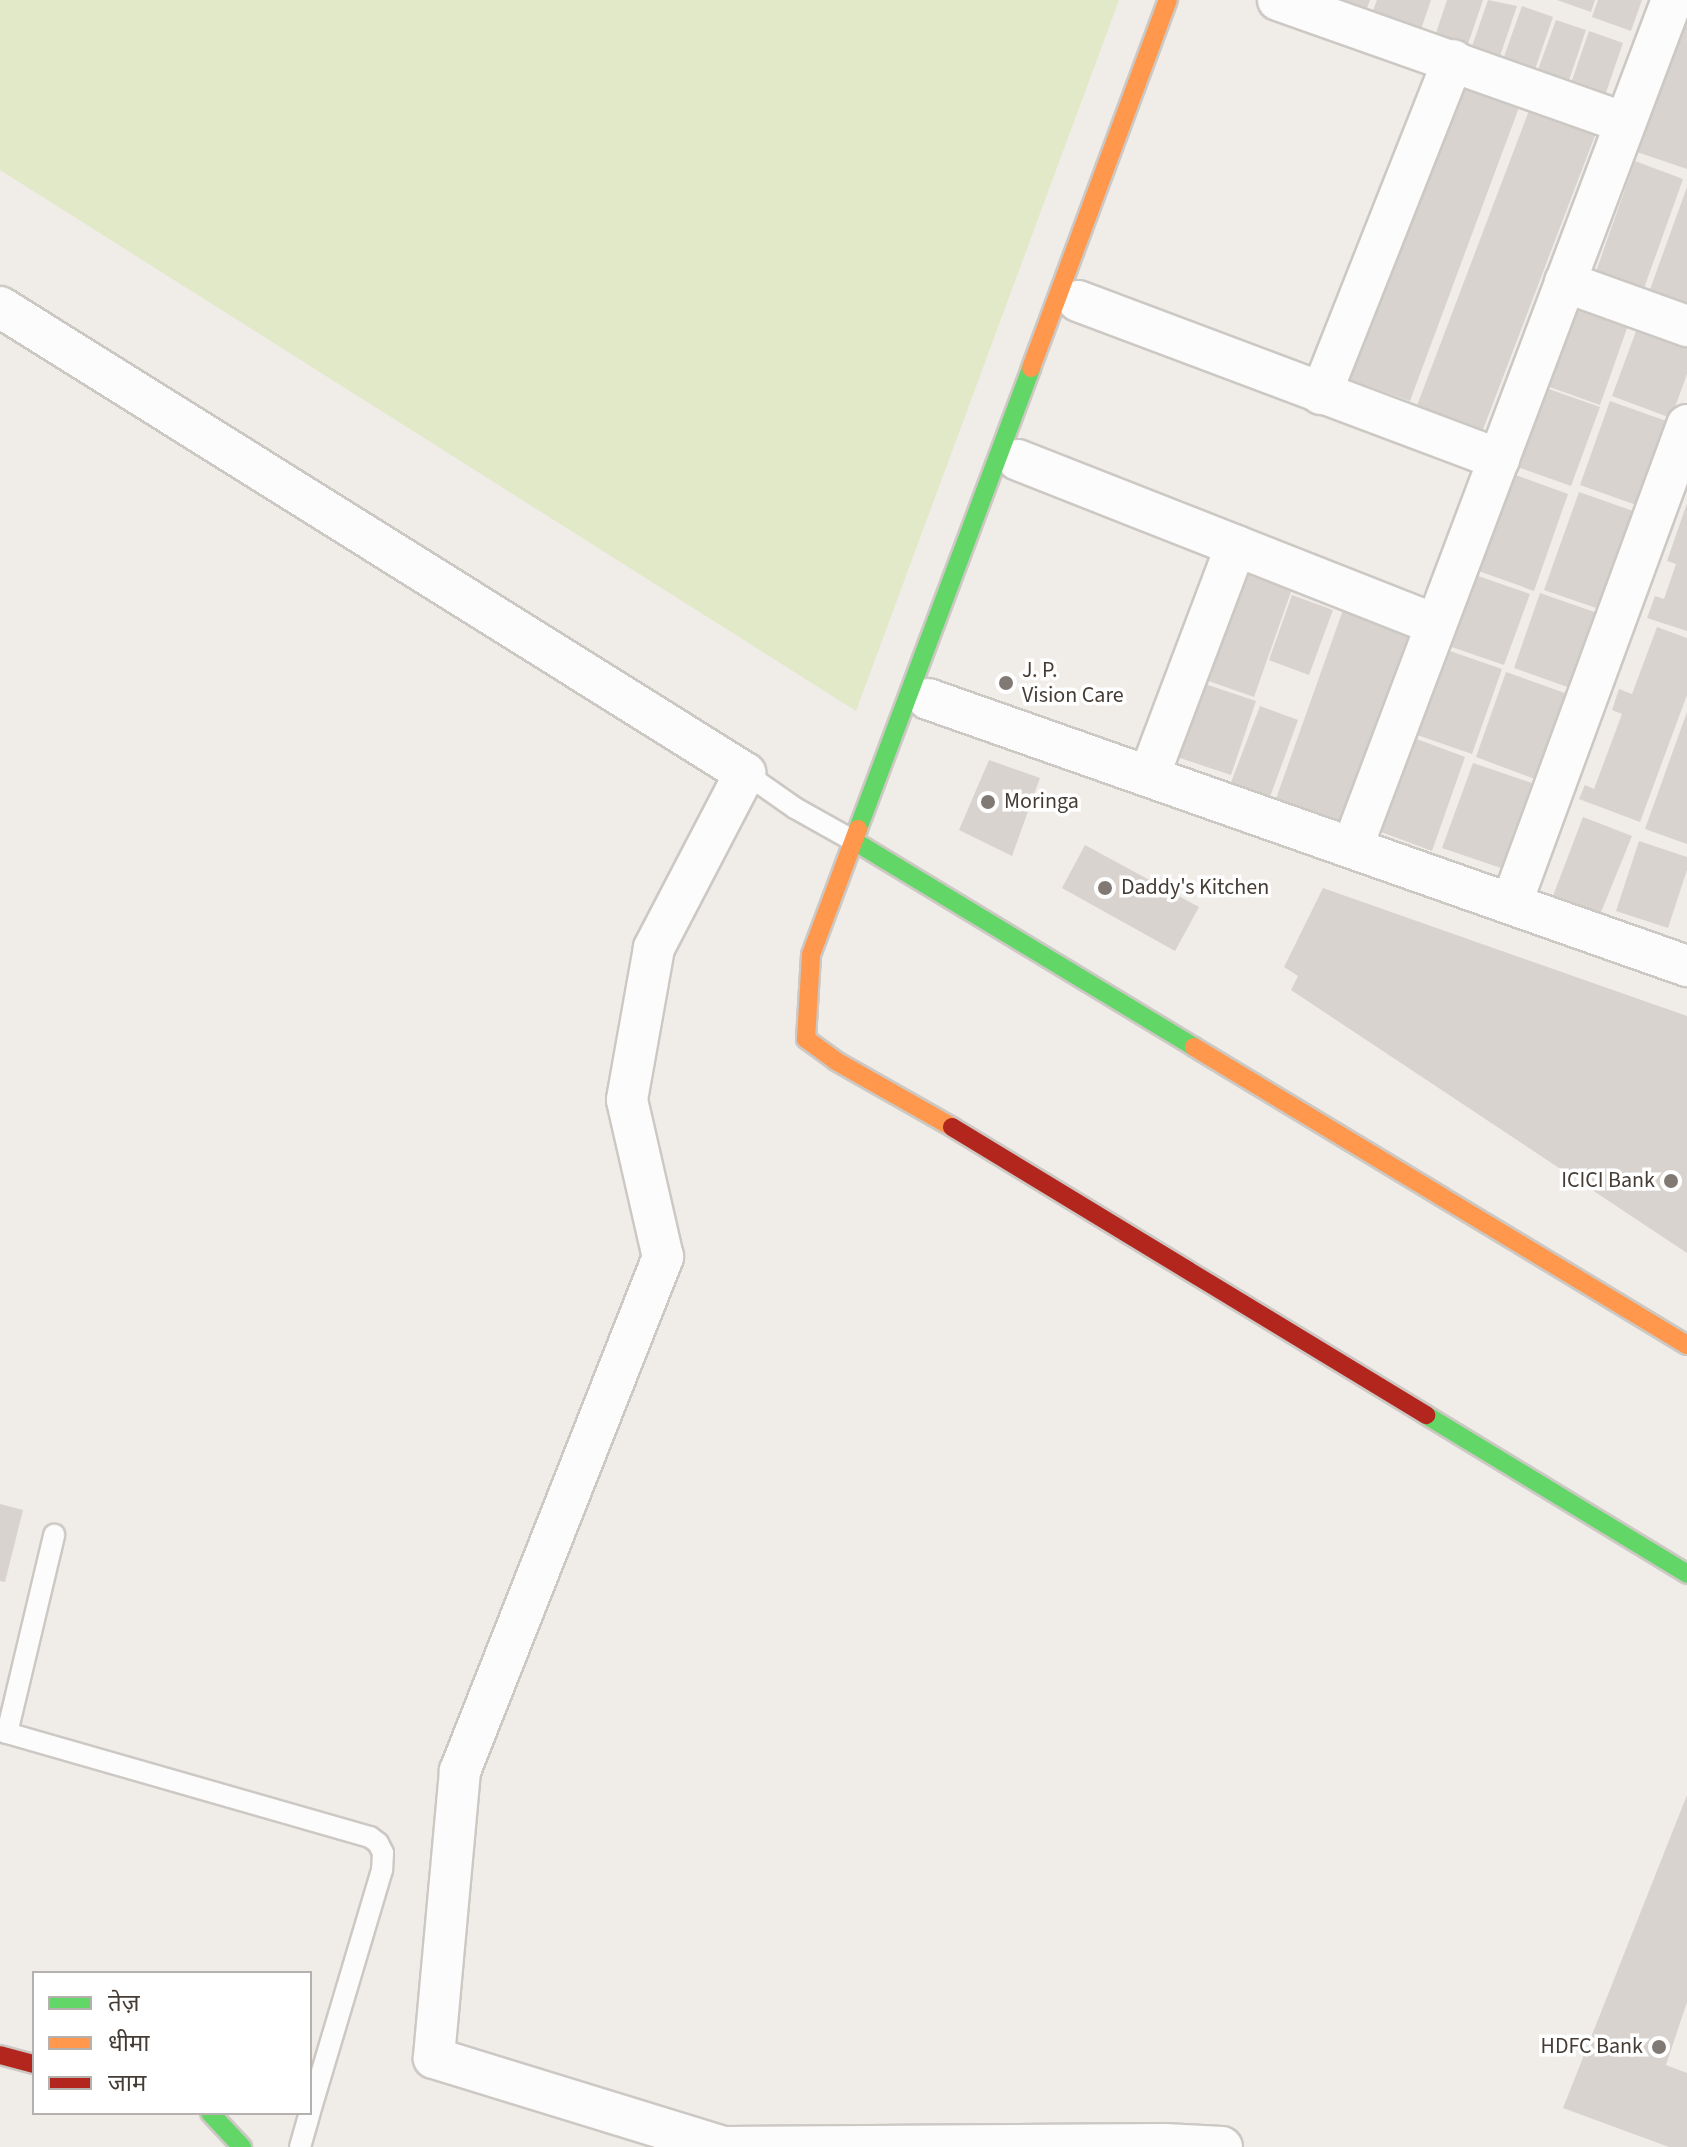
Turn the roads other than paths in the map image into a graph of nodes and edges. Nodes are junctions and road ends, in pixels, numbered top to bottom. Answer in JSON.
{"nodes":[{"id":1,"x":1168,"y":0,"type":"edge"},
{"id":2,"x":1278,"y":0,"type":"edge"},
{"id":3,"x":1672,"y":0,"type":"edge"},
{"id":4,"x":1453,"y":60,"type":"junction"},
{"id":5,"x":1625,"y":123,"type":"junction"},
{"id":6,"x":1565,"y":282,"type":"junction"},
{"id":7,"x":1078,"y":301,"type":"dead end"},
{"id":8,"x":0,"y":307,"type":"edge"},
{"id":9,"x":1687,"y":326,"type":"edge"},
{"id":10,"x":1321,"y":394,"type":"junction"},
{"id":11,"x":1683,"y":450,"type":"edge"},
{"id":12,"x":1499,"y":459,"type":"junction"},
{"id":13,"x":1018,"y":460,"type":"dead end"},
{"id":14,"x":1236,"y":546,"type":"junction"},
{"id":15,"x":1436,"y":625,"type":"junction"},
{"id":16,"x":928,"y":699,"type":"dead end"},
{"id":17,"x":745,"y":773,"type":"junction"},
{"id":18,"x":1149,"y":776,"type":"junction"},
{"id":19,"x":867,"y":848,"type":"junction"},
{"id":20,"x":1352,"y":848,"type":"junction"},
{"id":21,"x":1512,"y":902,"type":"junction"},
{"id":22,"x":830,"y":963,"type":"dead end"},
{"id":23,"x":1687,"y":966,"type":"edge"},
{"id":24,"x":809,"y":1016,"type":"junction"},
{"id":25,"x":1687,"y":1345,"type":"edge"},
{"id":26,"x":54,"y":1535,"type":"dead end"},
{"id":27,"x":1687,"y":1574,"type":"edge"},
{"id":28,"x":4,"y":1732,"type":"edge"},
{"id":29,"x":0,"y":2055,"type":"edge"},
{"id":30,"x":32,"y":2063,"type":"edge"},
{"id":31,"x":312,"y":2106,"type":"edge"},
{"id":32,"x":212,"y":2115,"type":"edge"},
{"id":33,"x":309,"y":2115,"type":"edge"},
{"id":34,"x":242,"y":2147,"type":"edge"},
{"id":35,"x":300,"y":2147,"type":"edge"},
{"id":36,"x":1222,"y":2147,"type":"edge"}],
"edges":[{"from":1,"to":19,"type":"street"},
{"from":2,"to":4,"type":"street"},
{"from":3,"to":5,"type":"street"},
{"from":4,"to":5,"type":"street"},
{"from":4,"to":10,"type":"street"},
{"from":5,"to":6,"type":"street"},
{"from":6,"to":9,"type":"street"},
{"from":6,"to":12,"type":"street"},
{"from":7,"to":10,"type":"street"},
{"from":8,"to":17,"type":"street"},
{"from":10,"to":12,"type":"street"},
{"from":11,"to":21,"type":"street"},
{"from":12,"to":15,"type":"street"},
{"from":13,"to":14,"type":"street"},
{"from":14,"to":15,"type":"street"},
{"from":14,"to":18,"type":"street"},
{"from":15,"to":20,"type":"street"},
{"from":16,"to":18,"type":"street"},
{"from":17,"to":19,"type":"lane"},
{"from":17,"to":36,"type":"street"},
{"from":18,"to":20,"type":"street"},
{"from":19,"to":24,"type":"street"},
{"from":19,"to":25,"type":"street"},
{"from":20,"to":21,"type":"street"},
{"from":21,"to":23,"type":"street"},
{"from":22,"to":24,"type":"street"},
{"from":24,"to":27,"type":"street"},
{"from":26,"to":28,"type":"lane"},
{"from":28,"to":31,"type":"lane"},
{"from":29,"to":30,"type":"street"},
{"from":32,"to":34,"type":"street"},
{"from":33,"to":35,"type":"lane"}]}
